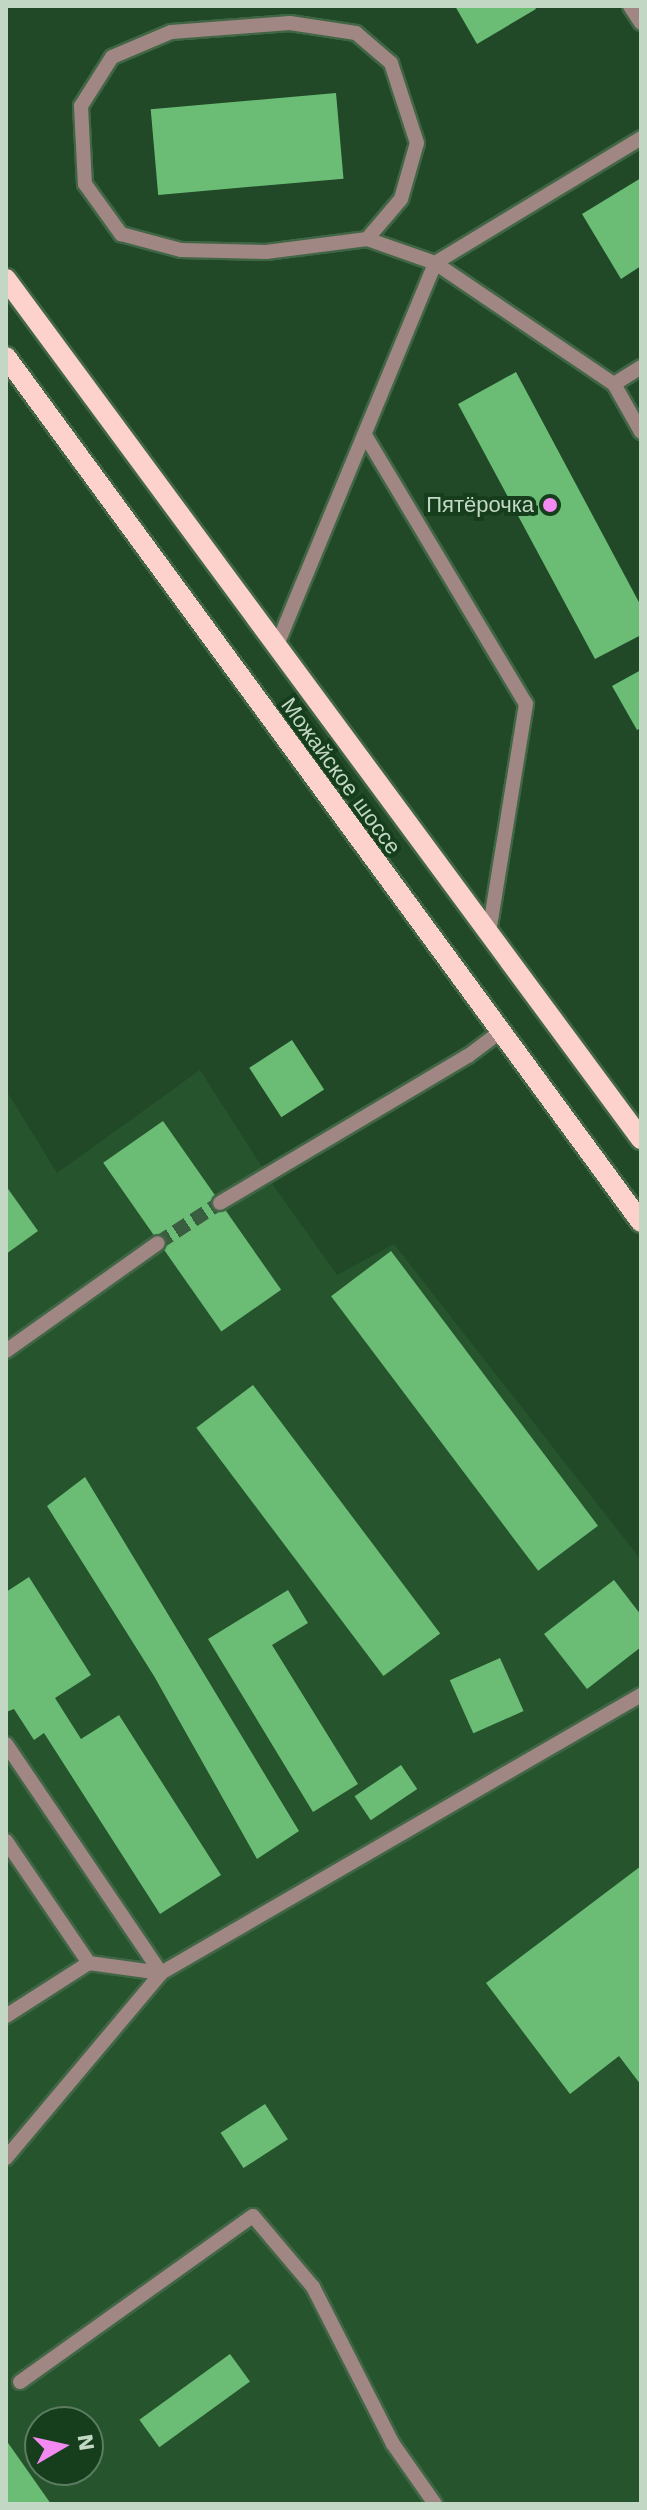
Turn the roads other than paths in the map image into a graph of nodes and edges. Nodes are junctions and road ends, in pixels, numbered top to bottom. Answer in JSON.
{"nodes":[{"id":1,"x":630,"y":6,"type":"edge"},
{"id":2,"x":641,"y":23,"type":"edge"},
{"id":3,"x":641,"y":138,"type":"edge"},
{"id":4,"x":367,"y":239,"type":"junction"},
{"id":5,"x":435,"y":263,"type":"junction"},
{"id":6,"x":6,"y":279,"type":"edge"},
{"id":7,"x":6,"y":357,"type":"edge"},
{"id":8,"x":641,"y":367,"type":"edge"},
{"id":9,"x":614,"y":384,"type":"junction"},
{"id":10,"x":641,"y":432,"type":"edge"},
{"id":11,"x":365,"y":435,"type":"junction"},
{"id":12,"x":277,"y":645,"type":"junction"},
{"id":13,"x":489,"y":932,"type":"junction"},
{"id":14,"x":499,"y":1033,"type":"junction"},
{"id":15,"x":641,"y":1139,"type":"edge"},
{"id":16,"x":220,"y":1203,"type":"tunnel mouth"},
{"id":17,"x":641,"y":1222,"type":"edge"},
{"id":18,"x":158,"y":1243,"type":"tunnel mouth"},
{"id":19,"x":6,"y":1351,"type":"edge"},
{"id":20,"x":641,"y":1695,"type":"edge"},
{"id":21,"x":6,"y":1744,"type":"edge"},
{"id":22,"x":6,"y":1841,"type":"edge"},
{"id":23,"x":89,"y":1963,"type":"junction"},
{"id":24,"x":161,"y":1973,"type":"junction"},
{"id":25,"x":6,"y":2016,"type":"edge"},
{"id":26,"x":6,"y":2158,"type":"edge"},
{"id":27,"x":20,"y":2382,"type":"dead end"},
{"id":28,"x":435,"y":2504,"type":"edge"}],
"edges":[{"from":1,"to":2,"type":"lane"},
{"from":3,"to":5,"type":"lane"},
{"from":4,"to":4,"type":"lane"},
{"from":4,"to":5,"type":"lane"},
{"from":5,"to":9,"type":"lane"},
{"from":5,"to":11,"type":"lane"},
{"from":6,"to":12,"type":"main road","name":"Можайское шоссе"},
{"from":7,"to":14,"type":"main road","name":"Можайское шоссе"},
{"from":8,"to":9,"type":"lane"},
{"from":9,"to":10,"type":"lane"},
{"from":11,"to":12,"type":"lane"},
{"from":11,"to":13,"type":"lane"},
{"from":12,"to":13,"type":"main road","name":"Можайское шоссе"},
{"from":13,"to":15,"type":"main road","name":"Можайское шоссе"},
{"from":14,"to":16,"type":"lane"},
{"from":14,"to":17,"type":"main road","name":"Можайское шоссе"},
{"from":18,"to":19,"type":"lane"},
{"from":20,"to":24,"type":"lane"},
{"from":21,"to":24,"type":"lane"},
{"from":22,"to":23,"type":"lane"},
{"from":23,"to":24,"type":"lane"},
{"from":23,"to":25,"type":"lane"},
{"from":24,"to":26,"type":"lane"},
{"from":27,"to":28,"type":"lane"}]}
